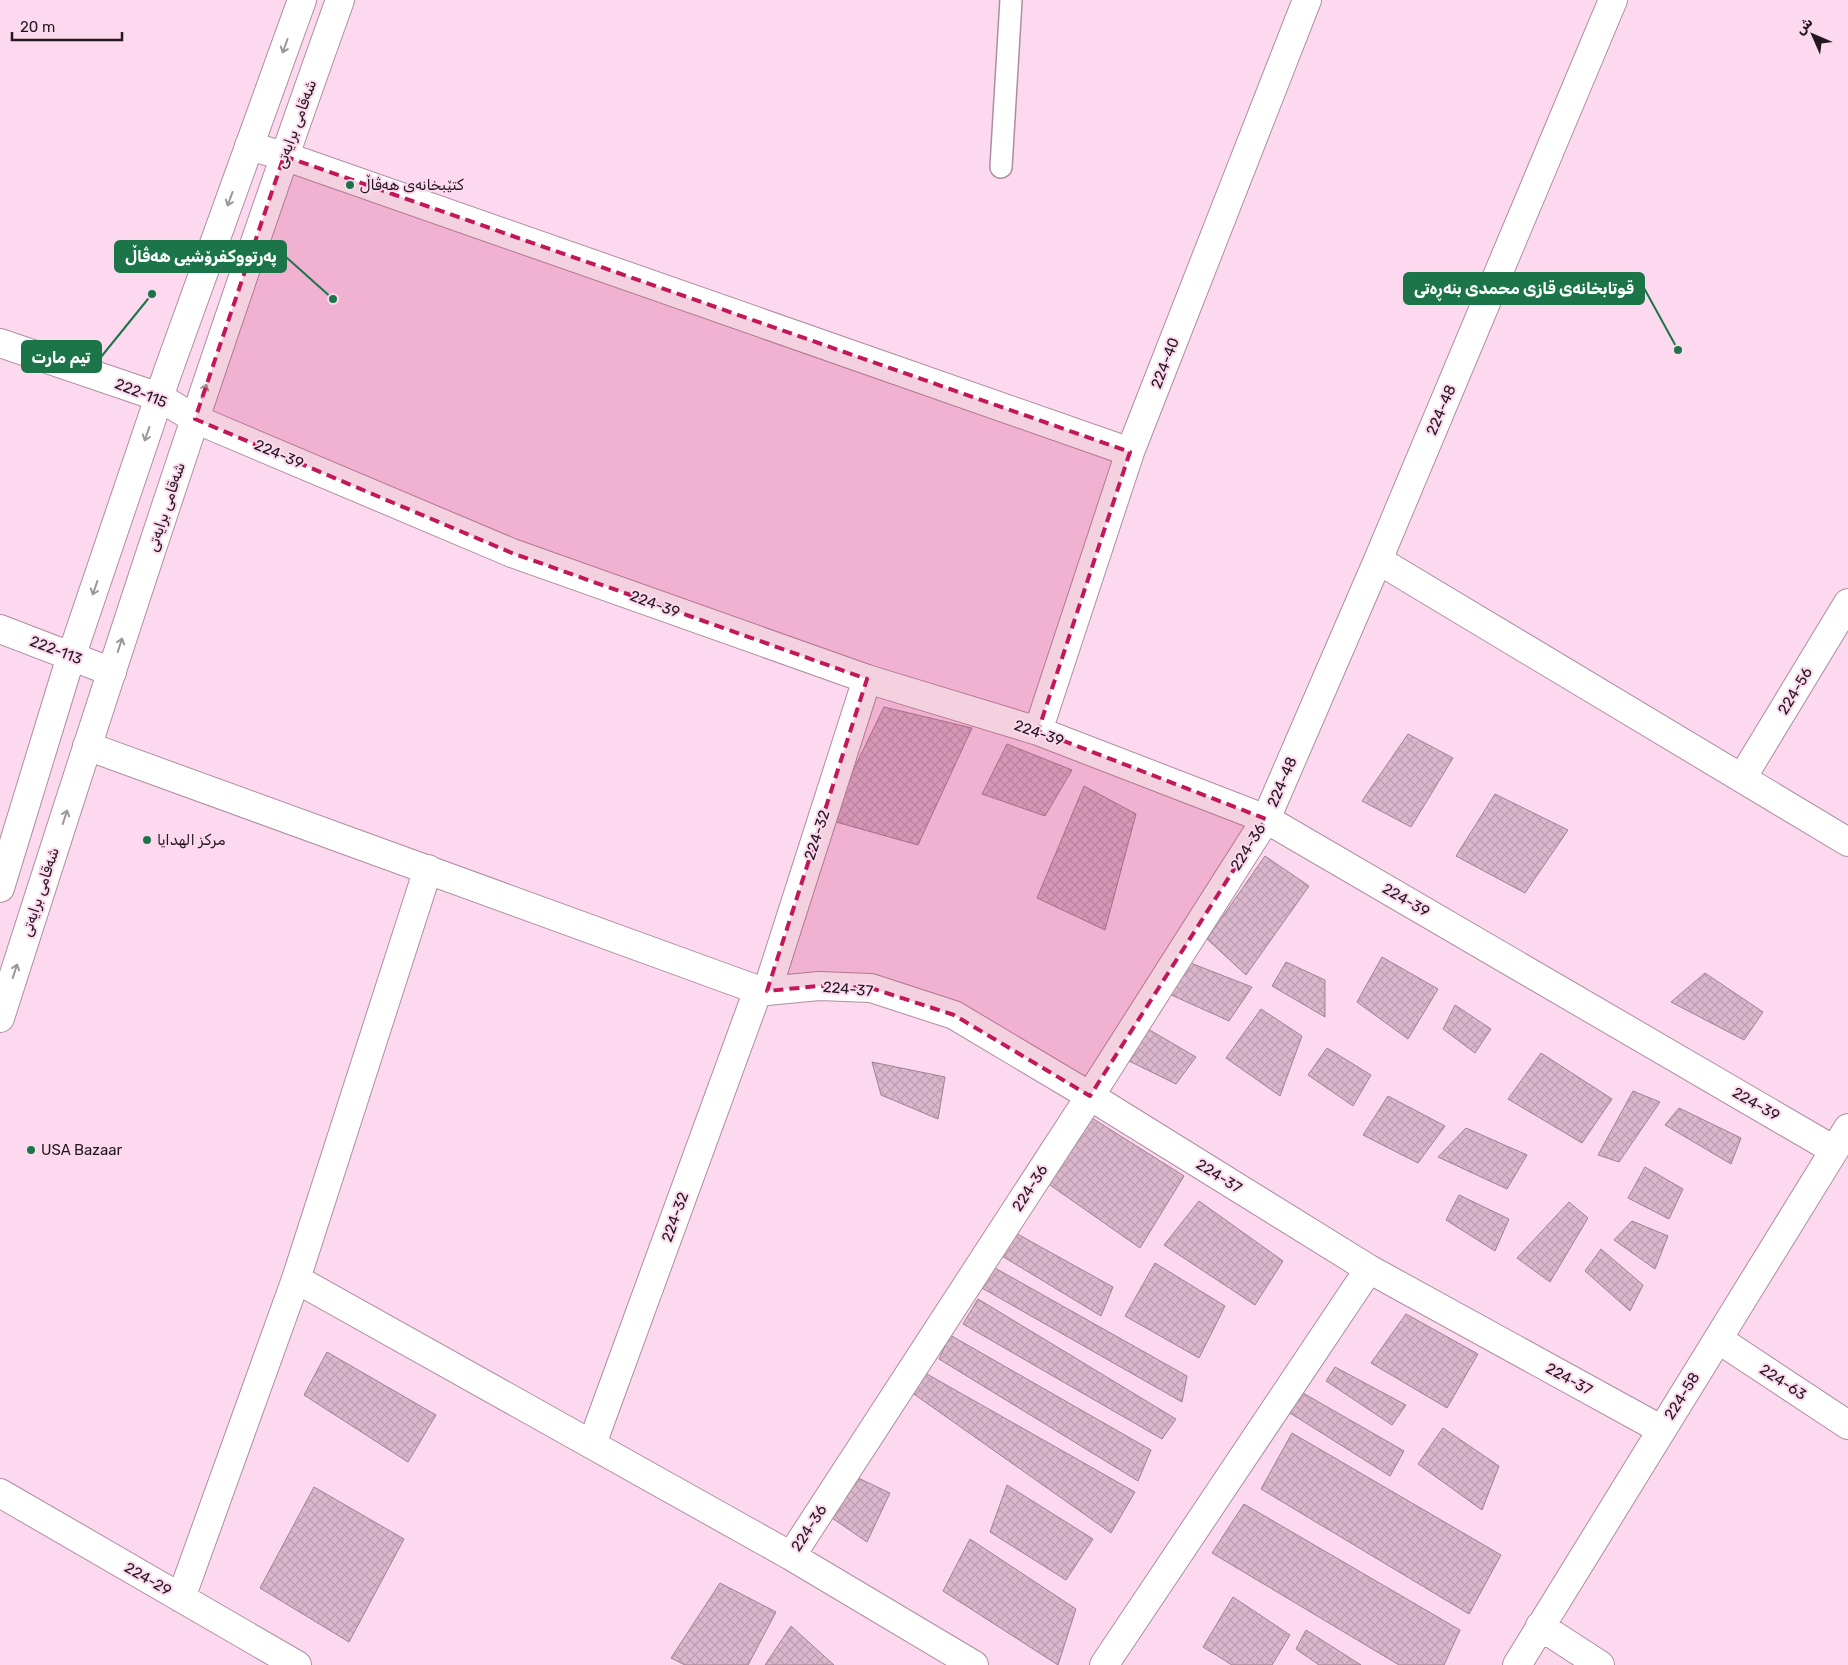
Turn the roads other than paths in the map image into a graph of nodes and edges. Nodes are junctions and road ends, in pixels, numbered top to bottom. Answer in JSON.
{"nodes":[{"id":1,"x":302,"y":0,"type":"edge"},
{"id":2,"x":340,"y":0,"type":"edge"},
{"id":3,"x":1011,"y":0,"type":"edge"},
{"id":4,"x":1307,"y":0,"type":"edge"},
{"id":5,"x":1613,"y":0,"type":"edge"},
{"id":6,"x":249,"y":146,"type":"junction"},
{"id":7,"x":284,"y":156,"type":"junction"},
{"id":8,"x":1001,"y":167,"type":"dead end"},
{"id":9,"x":0,"y":343,"type":"edge"},
{"id":10,"x":159,"y":397,"type":"junction"},
{"id":11,"x":195,"y":418,"type":"junction"},
{"id":12,"x":1130,"y":452,"type":"junction"},
{"id":13,"x":1378,"y":560,"type":"junction"},
{"id":14,"x":1848,"y":603,"type":"edge"},
{"id":15,"x":0,"y":629,"type":"edge"},
{"id":16,"x":71,"y":657,"type":"junction"},
{"id":17,"x":112,"y":672,"type":"junction"},
{"id":18,"x":867,"y":679,"type":"junction"},
{"id":19,"x":1038,"y":731,"type":"junction"},
{"id":20,"x":87,"y":746,"type":"junction"},
{"id":21,"x":1742,"y":778,"type":"junction"},
{"id":22,"x":1266,"y":819,"type":"junction"},
{"id":23,"x":1848,"y":842,"type":"edge"},
{"id":24,"x":428,"y":869,"type":"junction"},
{"id":25,"x":0,"y":888,"type":"edge"},
{"id":26,"x":762,"y":990,"type":"junction"},
{"id":27,"x":0,"y":1018,"type":"edge"},
{"id":28,"x":1090,"y":1096,"type":"junction"},
{"id":29,"x":1841,"y":1139,"type":"edge"},
{"id":30,"x":1369,"y":1269,"type":"junction"},
{"id":31,"x":296,"y":1279,"type":"junction"},
{"id":32,"x":1718,"y":1339,"type":"junction"},
{"id":33,"x":1848,"y":1425,"type":"edge"},
{"id":34,"x":1662,"y":1430,"type":"junction"},
{"id":35,"x":592,"y":1444,"type":"junction"},
{"id":36,"x":0,"y":1493,"type":"edge"},
{"id":37,"x":791,"y":1556,"type":"junction"},
{"id":38,"x":181,"y":1598,"type":"junction"},
{"id":39,"x":1540,"y":1626,"type":"junction"},
{"id":40,"x":297,"y":1665,"type":"edge"},
{"id":41,"x":974,"y":1665,"type":"edge"},
{"id":42,"x":1104,"y":1665,"type":"edge"},
{"id":43,"x":1517,"y":1665,"type":"edge"},
{"id":44,"x":1600,"y":1665,"type":"edge"}],
"edges":[{"from":1,"to":6,"type":"street","one_way":true},
{"from":2,"to":7,"type":"street","name":"شەقامی برایەتی"},
{"from":3,"to":8,"type":"lane"},
{"from":4,"to":12,"type":"street","name":"224-40"},
{"from":5,"to":13,"type":"street","name":"224-48"},
{"from":6,"to":7,"type":"street"},
{"from":6,"to":10,"type":"street","one_way":true},
{"from":11,"to":7,"type":"street","name":"شەقامی برایەتی","one_way":true},
{"from":7,"to":12,"type":"street"},
{"from":9,"to":10,"type":"street","name":"222-115"},
{"from":10,"to":11,"type":"street","name":"222-115"},
{"from":10,"to":16,"type":"street","one_way":true},
{"from":17,"to":11,"type":"street","name":"شەقامی برایەتی","one_way":true},
{"from":11,"to":18,"type":"street","name":"224-39"},
{"from":12,"to":19,"type":"street","name":"224-40"},
{"from":13,"to":21,"type":"street"},
{"from":13,"to":22,"type":"street","name":"224-48"},
{"from":14,"to":21,"type":"street","name":"224-56"},
{"from":15,"to":16,"type":"street","name":"222-113"},
{"from":16,"to":17,"type":"street","name":"222-113"},
{"from":16,"to":25,"type":"street"},
{"from":17,"to":20,"type":"street","name":"شەقامی برایەتی"},
{"from":18,"to":19,"type":"street","name":"224-39"},
{"from":18,"to":26,"type":"street","name":"224-32"},
{"from":19,"to":22,"type":"street","name":"224-39"},
{"from":20,"to":24,"type":"street"},
{"from":27,"to":20,"type":"street","name":"شەقامی برایەتی","one_way":true},
{"from":21,"to":23,"type":"street"},
{"from":22,"to":28,"type":"street","name":"224-36"},
{"from":22,"to":29,"type":"street","name":"224-39"},
{"from":24,"to":26,"type":"street"},
{"from":24,"to":31,"type":"street"},
{"from":26,"to":28,"type":"street","name":"224-37"},
{"from":26,"to":35,"type":"street","name":"224-32"},
{"from":28,"to":30,"type":"street","name":"224-37"},
{"from":28,"to":37,"type":"street","name":"224-36"},
{"from":29,"to":32,"type":"street","name":"224-58"},
{"from":30,"to":34,"type":"street","name":"224-37"},
{"from":30,"to":42,"type":"street"},
{"from":31,"to":35,"type":"street"},
{"from":31,"to":38,"type":"street"},
{"from":32,"to":33,"type":"street","name":"224-63"},
{"from":32,"to":34,"type":"street","name":"224-58"},
{"from":34,"to":39,"type":"street","name":"224-58"},
{"from":35,"to":37,"type":"street"},
{"from":36,"to":38,"type":"street","name":"224-29"},
{"from":37,"to":41,"type":"street"},
{"from":38,"to":40,"type":"street","name":"224-29"},
{"from":39,"to":43,"type":"street","name":"224-58"},
{"from":39,"to":44,"type":"street"}]}
